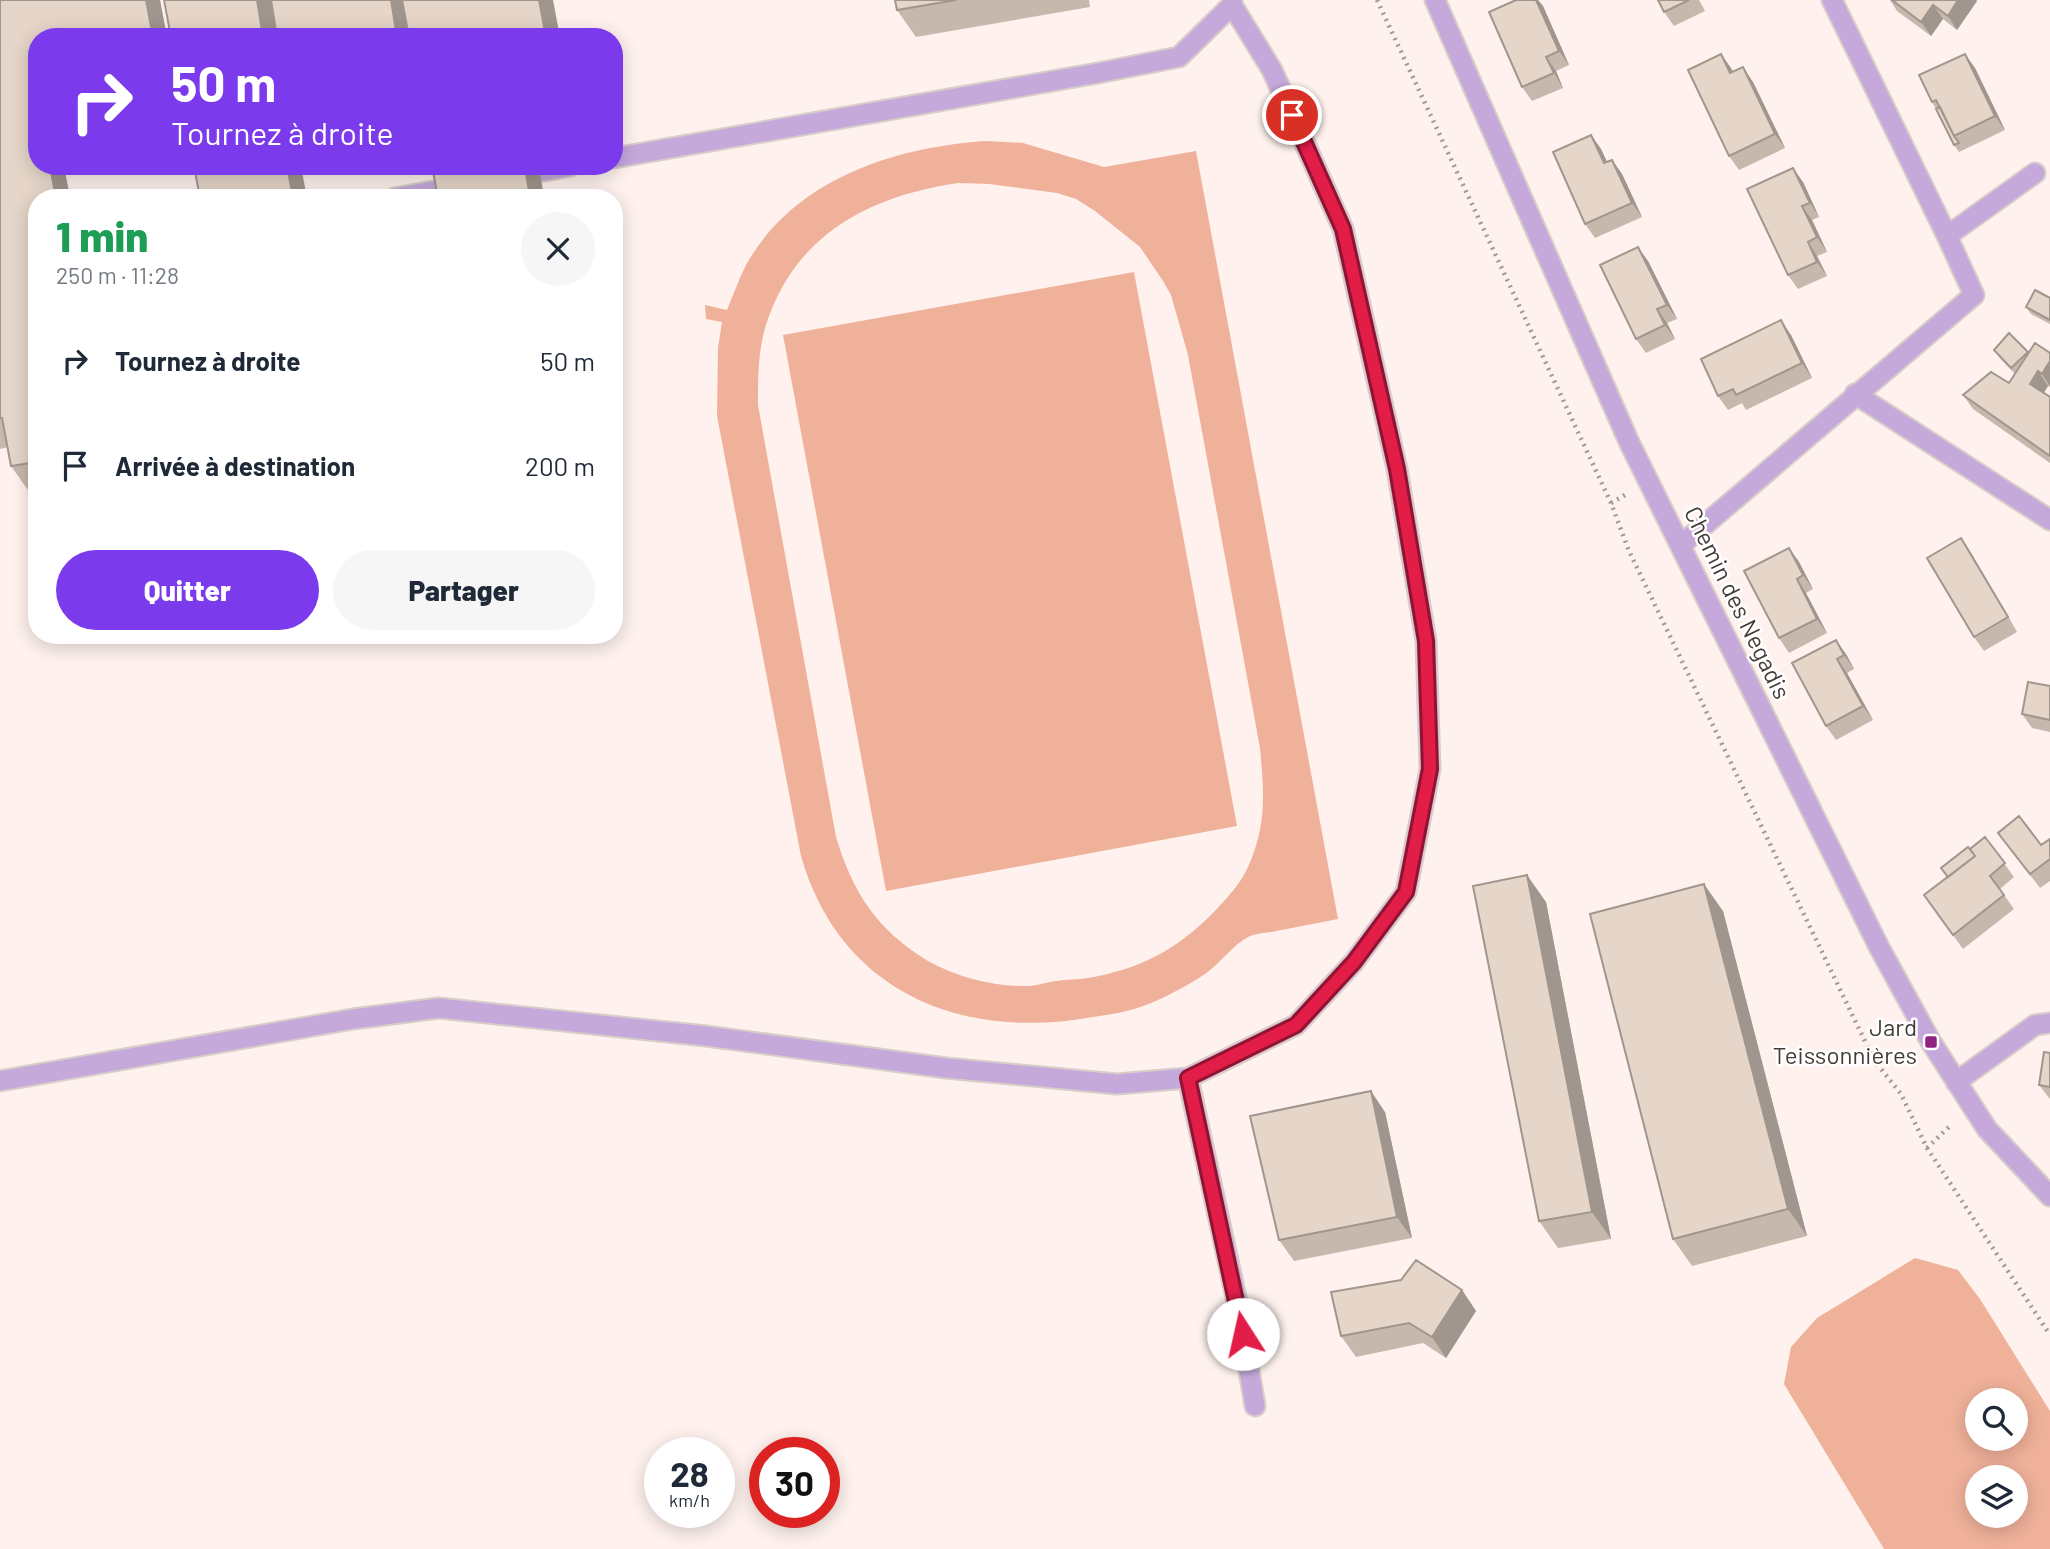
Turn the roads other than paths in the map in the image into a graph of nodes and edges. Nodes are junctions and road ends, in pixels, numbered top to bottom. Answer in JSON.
{"nodes":[{"id":1,"x":1435,"y":0,"type":"edge"},
{"id":2,"x":1832,"y":0,"type":"edge"},
{"id":3,"x":1232,"y":3,"type":"edge"},
{"id":4,"x":623,"y":156,"type":"edge"},
{"id":5,"x":2035,"y":173,"type":"dead end"},
{"id":6,"x":450,"y":188,"type":"edge"},
{"id":7,"x":444,"y":189,"type":"edge"},
{"id":8,"x":1947,"y":236,"type":"junction"},
{"id":9,"x":1856,"y":394,"type":"junction"},
{"id":10,"x":2050,"y":520,"type":"edge"},
{"id":11,"x":1681,"y":545,"type":"junction"},
{"id":12,"x":2050,"y":1023,"type":"edge"},
{"id":13,"x":1188,"y":1078,"type":"junction"},
{"id":14,"x":0,"y":1081,"type":"edge"},
{"id":15,"x":1956,"y":1082,"type":"junction"},
{"id":16,"x":2050,"y":1196,"type":"edge"},
{"id":17,"x":1255,"y":1406,"type":"dead end"}],
"edges":[{"from":1,"to":11,"type":"street","name":"Chemin des Negadis"},
{"from":2,"to":8,"type":"street"},
{"from":3,"to":4,"type":"street"},
{"from":3,"to":13,"type":"street"},
{"from":5,"to":8,"type":"street"},
{"from":6,"to":7,"type":"street"},
{"from":8,"to":9,"type":"street"},
{"from":9,"to":10,"type":"street"},
{"from":9,"to":11,"type":"street"},
{"from":11,"to":15,"type":"street","name":"Chemin des Negadis"},
{"from":12,"to":15,"type":"street"},
{"from":13,"to":14,"type":"street"},
{"from":13,"to":17,"type":"street"},
{"from":15,"to":16,"type":"street","name":"Chemin des Negadis"}]}
